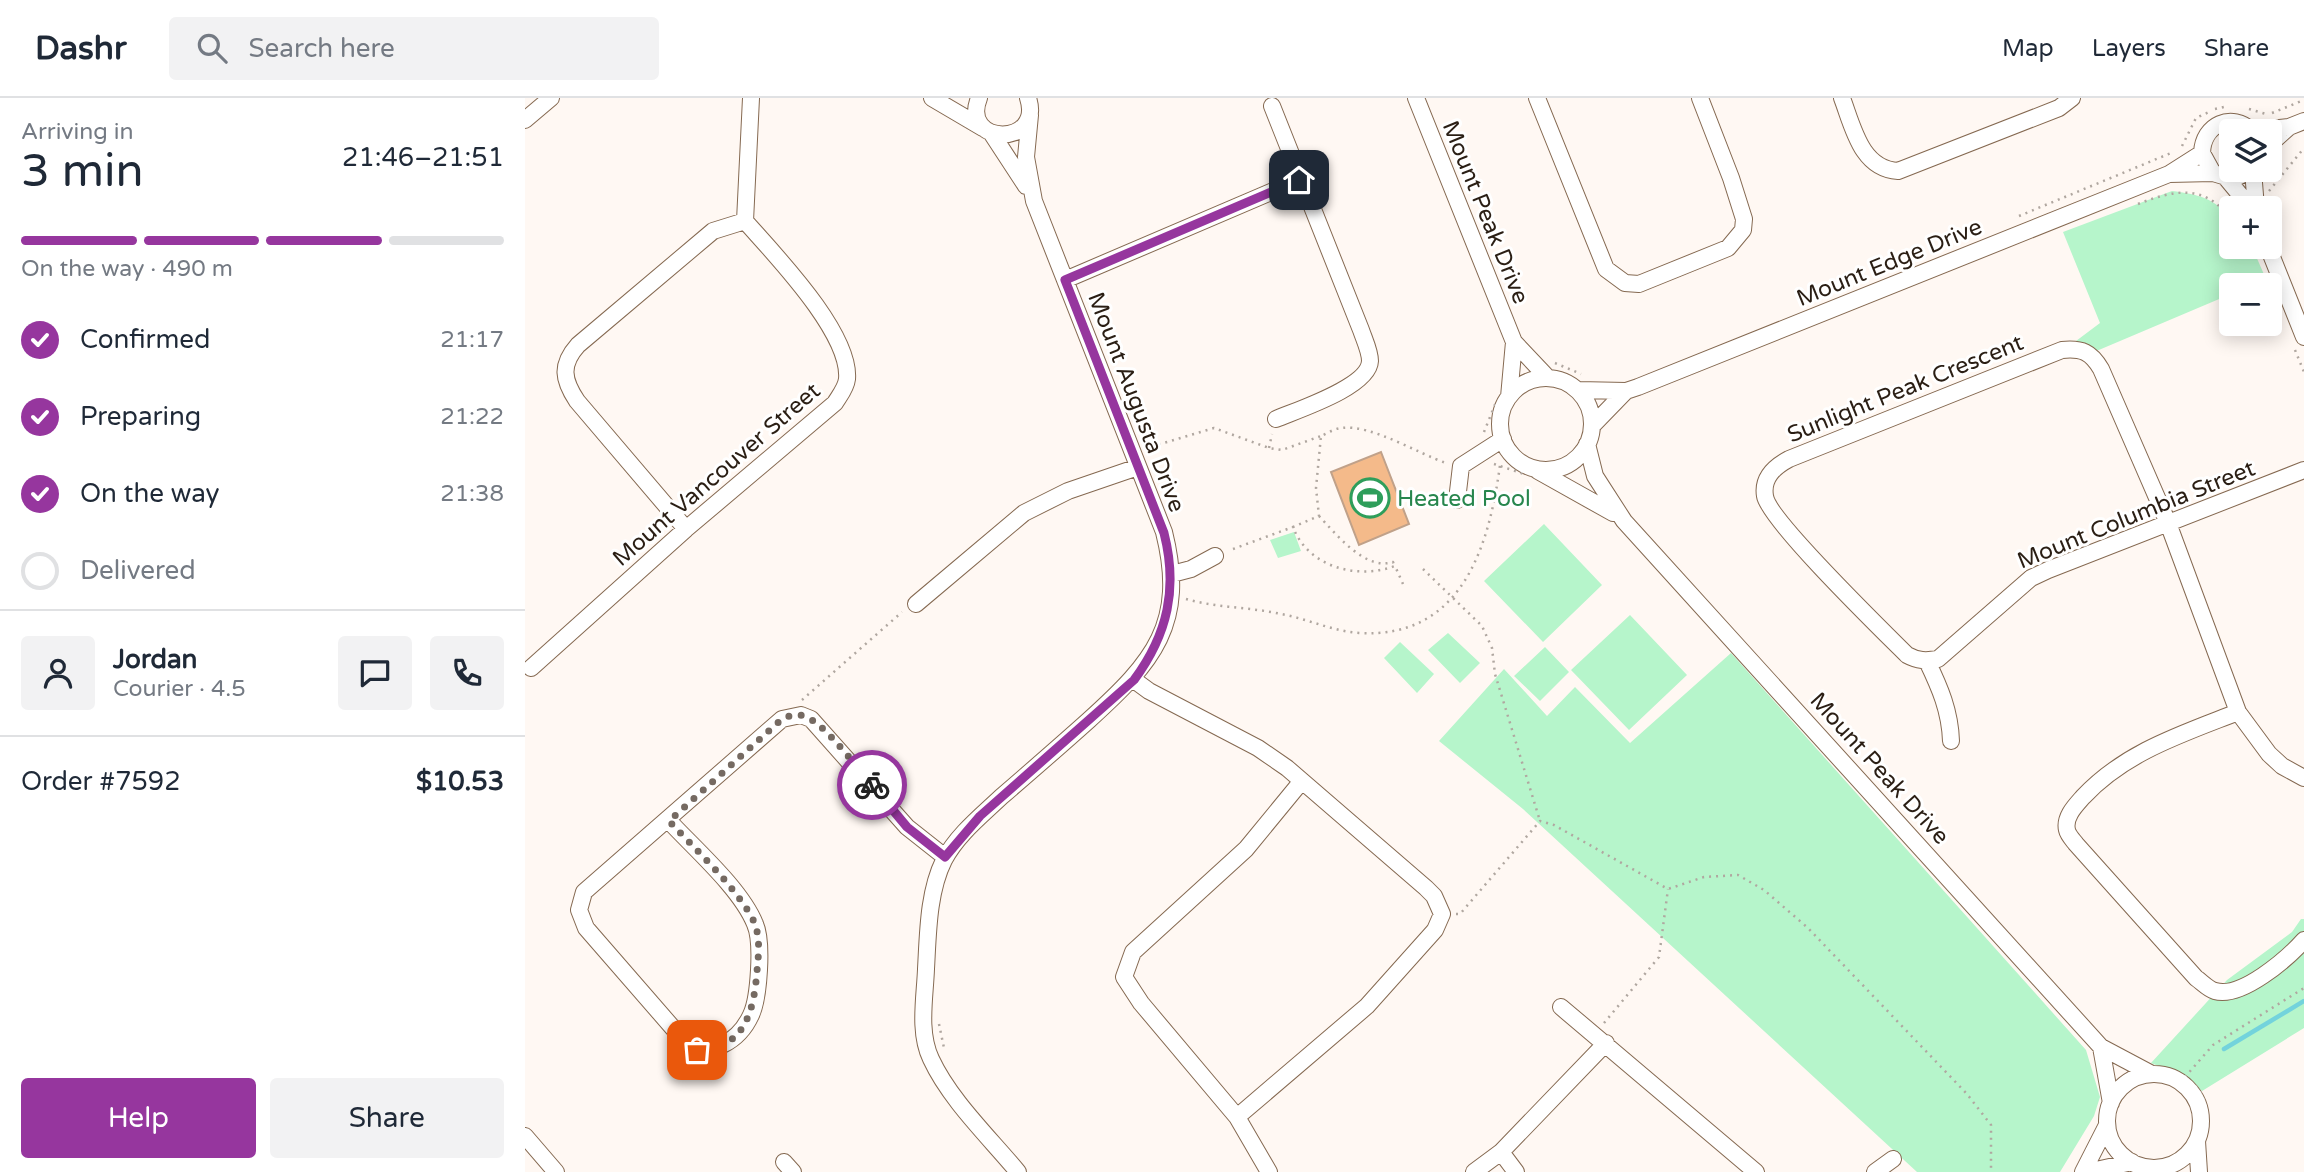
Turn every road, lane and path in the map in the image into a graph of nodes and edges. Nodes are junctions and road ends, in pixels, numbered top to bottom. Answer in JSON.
{"nodes":[{"id":1,"x":551,"y":98,"type":"edge"},
{"id":2,"x":751,"y":98,"type":"edge"},
{"id":3,"x":932,"y":98,"type":"edge"},
{"id":4,"x":979,"y":98,"type":"edge"},
{"id":5,"x":1416,"y":98,"type":"edge"},
{"id":6,"x":1537,"y":98,"type":"edge"},
{"id":7,"x":1700,"y":98,"type":"edge"},
{"id":8,"x":1842,"y":98,"type":"edge"},
{"id":9,"x":2072,"y":98,"type":"edge"},
{"id":10,"x":2304,"y":100,"type":"edge"},
{"id":11,"x":1030,"y":104,"type":"edge"},
{"id":12,"x":1272,"y":106,"type":"dead end"},
{"id":13,"x":2234,"y":107,"type":"dead end"},
{"id":14,"x":2247,"y":109,"type":"dead end"},
{"id":15,"x":525,"y":120,"type":"edge"},
{"id":16,"x":2297,"y":124,"type":"edge"},
{"id":17,"x":2219,"y":125,"type":"edge"},
{"id":18,"x":988,"y":132,"type":"junction"},
{"id":19,"x":2282,"y":135,"type":"edge"},
{"id":20,"x":2304,"y":148,"type":"edge"},
{"id":21,"x":2202,"y":153,"type":"junction"},
{"id":22,"x":2169,"y":174,"type":"junction"},
{"id":23,"x":2219,"y":175,"type":"edge"},
{"id":24,"x":2219,"y":176,"type":"edge"},
{"id":25,"x":1299,"y":180,"type":"junction"},
{"id":26,"x":2227,"y":182,"type":"edge"},
{"id":27,"x":2243,"y":196,"type":"edge"},
{"id":28,"x":2266,"y":196,"type":"edge"},
{"id":29,"x":1034,"y":201,"type":"junction"},
{"id":30,"x":2136,"y":205,"type":"dead end"},
{"id":31,"x":2219,"y":206,"type":"edge"},
{"id":32,"x":2016,"y":218,"type":"dead end"},
{"id":33,"x":745,"y":221,"type":"junction"},
{"id":34,"x":2274,"y":259,"type":"edge"},
{"id":35,"x":1065,"y":280,"type":"junction"},
{"id":36,"x":2304,"y":337,"type":"edge"},
{"id":37,"x":1514,"y":342,"type":"junction"},
{"id":38,"x":1550,"y":361,"type":"dead end"},
{"id":39,"x":1548,"y":378,"type":"junction"},
{"id":40,"x":1581,"y":383,"type":"junction"},
{"id":41,"x":1626,"y":391,"type":"junction"},
{"id":42,"x":1504,"y":395,"type":"junction"},
{"id":43,"x":1276,"y":419,"type":"dead end"},
{"id":44,"x":1592,"y":426,"type":"junction"},
{"id":45,"x":1321,"y":436,"type":"junction"},
{"id":46,"x":1482,"y":437,"type":"dead end"},
{"id":47,"x":1503,"y":439,"type":"junction"},
{"id":48,"x":1587,"y":444,"type":"junction"},
{"id":49,"x":1142,"y":460,"type":"junction"},
{"id":50,"x":1468,"y":460,"type":"junction"},
{"id":51,"x":1490,"y":463,"type":"dead end"},
{"id":52,"x":1500,"y":465,"type":"junction"},
{"id":53,"x":2304,"y":470,"type":"edge"},
{"id":54,"x":1532,"y":472,"type":"junction"},
{"id":55,"x":1457,"y":500,"type":"dead end"},
{"id":56,"x":1319,"y":516,"type":"junction"},
{"id":57,"x":1624,"y":520,"type":"junction"},
{"id":58,"x":2168,"y":523,"type":"junction"},
{"id":59,"x":1293,"y":527,"type":"junction"},
{"id":60,"x":686,"y":529,"type":"junction"},
{"id":61,"x":1233,"y":549,"type":"dead end"},
{"id":62,"x":1215,"y":556,"type":"dead end"},
{"id":63,"x":1395,"y":566,"type":"junction"},
{"id":64,"x":1423,"y":569,"type":"dead end"},
{"id":65,"x":1172,"y":574,"type":"junction"},
{"id":66,"x":1403,"y":584,"type":"dead end"},
{"id":67,"x":1452,"y":600,"type":"junction"},
{"id":68,"x":916,"y":604,"type":"joint"},
{"id":69,"x":1181,"y":608,"type":"dead end"},
{"id":70,"x":1927,"y":661,"type":"junction"},
{"id":71,"x":531,"y":668,"type":"dead end"},
{"id":72,"x":1134,"y":680,"type":"junction"},
{"id":73,"x":801,"y":702,"type":"dead end"},
{"id":74,"x":2238,"y":712,"type":"junction"},
{"id":75,"x":1951,"y":741,"type":"dead end"},
{"id":76,"x":2304,"y":778,"type":"edge"},
{"id":77,"x":1301,"y":782,"type":"junction"},
{"id":78,"x":669,"y":821,"type":"junction"},
{"id":79,"x":1541,"y":821,"type":"junction"},
{"id":80,"x":945,"y":857,"type":"junction"},
{"id":81,"x":1668,"y":889,"type":"junction"},
{"id":82,"x":1442,"y":914,"type":"junction"},
{"id":83,"x":2304,"y":940,"type":"edge"},
{"id":84,"x":2304,"y":988,"type":"edge"},
{"id":85,"x":1561,"y":1007,"type":"dead end"},
{"id":86,"x":939,"y":1021,"type":"dead end"},
{"id":87,"x":1601,"y":1039,"type":"junction"},
{"id":88,"x":2101,"y":1047,"type":"junction"},
{"id":89,"x":948,"y":1057,"type":"dead end"},
{"id":90,"x":2156,"y":1071,"type":"junction"},
{"id":91,"x":2185,"y":1080,"type":"junction"},
{"id":92,"x":2111,"y":1103,"type":"junction"},
{"id":93,"x":1237,"y":1117,"type":"junction"},
{"id":94,"x":2107,"y":1125,"type":"junction"},
{"id":95,"x":525,"y":1136,"type":"edge"},
{"id":96,"x":2202,"y":1136,"type":"junction"},
{"id":97,"x":1501,"y":1152,"type":"junction"},
{"id":98,"x":1893,"y":1159,"type":"dead end"},
{"id":99,"x":2132,"y":1163,"type":"junction"},
{"id":100,"x":2159,"y":1170,"type":"edge"},
{"id":101,"x":557,"y":1172,"type":"edge"},
{"id":102,"x":1018,"y":1172,"type":"edge"},
{"id":103,"x":1269,"y":1172,"type":"edge"},
{"id":104,"x":1474,"y":1172,"type":"edge"},
{"id":105,"x":1516,"y":1172,"type":"edge"},
{"id":106,"x":1756,"y":1172,"type":"edge"},
{"id":107,"x":1875,"y":1172,"type":"edge"},
{"id":108,"x":1990,"y":1172,"type":"edge"},
{"id":109,"x":2085,"y":1172,"type":"edge"},
{"id":110,"x":2199,"y":1172,"type":"edge"}],
"edges":[{"from":1,"to":15,"type":"street"},
{"from":2,"to":33,"type":"street"},
{"from":3,"to":18,"type":"street"},
{"from":4,"to":18,"type":"street"},
{"from":5,"to":37,"type":"street","name":"Mount Peak Drive"},
{"from":6,"to":7,"type":"street"},
{"from":8,"to":9,"type":"street"},
{"from":10,"to":14,"type":"path"},
{"from":11,"to":18,"type":"street"},
{"from":11,"to":29,"type":"street","name":"Mount Augusta Drive"},
{"from":12,"to":25,"type":"street"},
{"from":13,"to":32,"type":"path"},
{"from":16,"to":19,"type":"street","name":"Mount Edge Drive"},
{"from":17,"to":21,"type":"street","name":"Mount Edge Drive"},
{"from":18,"to":29,"type":"street","name":"Mount Augusta Drive"},
{"from":20,"to":28,"type":"path"},
{"from":21,"to":22,"type":"street","name":"Mount Edge Drive"},
{"from":21,"to":23,"type":"street"},
{"from":22,"to":24,"type":"street","name":"Mount Edge Drive"},
{"from":22,"to":41,"type":"street","name":"Mount Edge Drive"},
{"from":25,"to":35,"type":"street"},
{"from":25,"to":43,"type":"street"},
{"from":26,"to":27,"type":"street"},
{"from":29,"to":35,"type":"street","name":"Mount Augusta Drive"},
{"from":30,"to":31,"type":"path"},
{"from":33,"to":60,"type":"street","name":"Mount Vancouver Street"},
{"from":33,"to":60,"type":"street"},
{"from":34,"to":36,"type":"street"},
{"from":35,"to":49,"type":"street","name":"Mount Augusta Drive"},
{"from":37,"to":39,"type":"street","name":"Mount Peak Drive"},
{"from":37,"to":42,"type":"street","name":"Mount Peak Drive"},
{"from":38,"to":40,"type":"path"},
{"from":39,"to":40,"type":"street","name":"Mount Peak Drive"},
{"from":39,"to":42,"type":"street"},
{"from":40,"to":41,"type":"street","name":"Mount Edge Drive"},
{"from":40,"to":44,"type":"street"},
{"from":41,"to":44,"type":"street","name":"Mount Edge Drive"},
{"from":42,"to":46,"type":"path"},
{"from":42,"to":47,"type":"street","name":"Mount Peak Drive"},
{"from":44,"to":48,"type":"street"},
{"from":45,"to":49,"type":"path"},
{"from":45,"to":50,"type":"path"},
{"from":45,"to":56,"type":"path"},
{"from":47,"to":50,"type":"street"},
{"from":47,"to":54,"type":"street","name":"Mount Peak Drive"},
{"from":48,"to":54,"type":"street"},
{"from":48,"to":57,"type":"street","name":"Mount Peak Drive"},
{"from":49,"to":65,"type":"street","name":"Mount Augusta Drive"},
{"from":49,"to":68,"type":"street"},
{"from":50,"to":55,"type":"street"},
{"from":51,"to":52,"type":"path"},
{"from":52,"to":54,"type":"path"},
{"from":52,"to":67,"type":"path"},
{"from":53,"to":58,"type":"street","name":"Mount Columbia Street"},
{"from":54,"to":57,"type":"street","name":"Mount Peak Drive"},
{"from":56,"to":59,"type":"path"},
{"from":56,"to":63,"type":"path"},
{"from":57,"to":88,"type":"street","name":"Mount Peak Drive"},
{"from":58,"to":70,"type":"street","name":"Mount Columbia Street"},
{"from":58,"to":70,"type":"street","name":"Sunlight Peak Crescent"},
{"from":58,"to":74,"type":"street"},
{"from":59,"to":61,"type":"path"},
{"from":59,"to":63,"type":"path"},
{"from":60,"to":71,"type":"street","name":"Mount Vancouver Street"},
{"from":62,"to":65,"type":"street"},
{"from":63,"to":66,"type":"path"},
{"from":64,"to":67,"type":"path"},
{"from":65,"to":72,"type":"street","name":"Mount Augusta Drive"},
{"from":67,"to":69,"type":"path"},
{"from":67,"to":79,"type":"path"},
{"from":68,"to":73,"type":"path"},
{"from":70,"to":75,"type":"street"},
{"from":72,"to":77,"type":"street"},
{"from":72,"to":80,"type":"street","name":"Mount Augusta Drive"},
{"from":74,"to":76,"type":"street"},
{"from":74,"to":83,"type":"street"},
{"from":77,"to":82,"type":"street"},
{"from":77,"to":93,"type":"street"},
{"from":78,"to":78,"type":"street"},
{"from":78,"to":80,"type":"street"},
{"from":79,"to":81,"type":"path"},
{"from":79,"to":82,"type":"path"},
{"from":80,"to":102,"type":"street","name":"Mount Augusta Drive"},
{"from":81,"to":87,"type":"path"},
{"from":81,"to":108,"type":"path"},
{"from":82,"to":93,"type":"street"},
{"from":84,"to":91,"type":"path"},
{"from":85,"to":87,"type":"street"},
{"from":86,"to":89,"type":"path"},
{"from":87,"to":97,"type":"street"},
{"from":87,"to":106,"type":"street"},
{"from":88,"to":90,"type":"street","name":"Mount Peak Drive"},
{"from":88,"to":92,"type":"street"},
{"from":90,"to":91,"type":"path"},
{"from":90,"to":91,"type":"street","name":"Mount Peak Drive"},
{"from":90,"to":92,"type":"street"},
{"from":91,"to":96,"type":"street"},
{"from":91,"to":96,"type":"path"},
{"from":92,"to":94,"type":"street"},
{"from":93,"to":103,"type":"street"},
{"from":94,"to":99,"type":"street"},
{"from":94,"to":109,"type":"street"},
{"from":95,"to":101,"type":"street"},
{"from":96,"to":100,"type":"street"},
{"from":96,"to":110,"type":"street"},
{"from":97,"to":104,"type":"street"},
{"from":97,"to":105,"type":"street"},
{"from":98,"to":107,"type":"street"},
{"from":99,"to":100,"type":"street"},
{"from":99,"to":109,"type":"street"}]}
